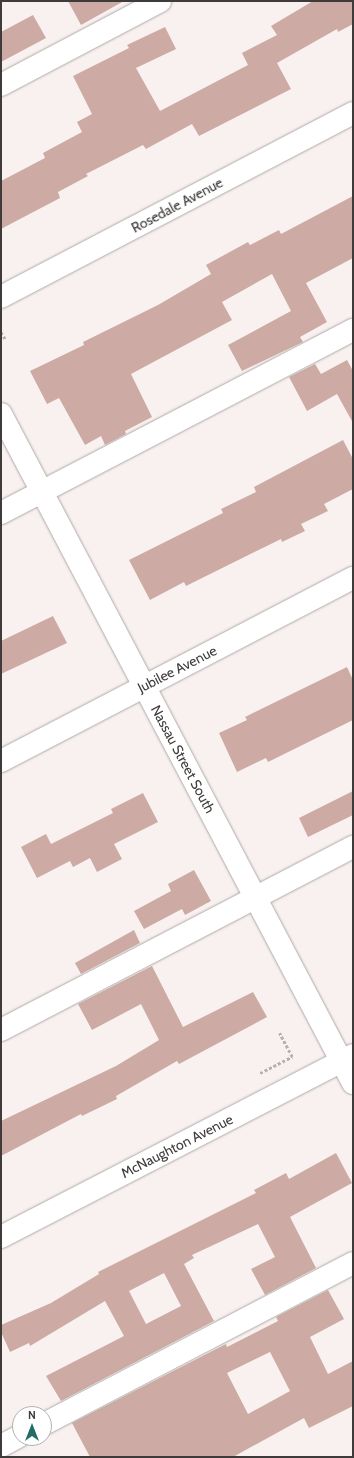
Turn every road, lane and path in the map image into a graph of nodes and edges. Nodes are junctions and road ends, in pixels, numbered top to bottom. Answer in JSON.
{"nodes":[{"id":1,"x":160,"y":1,"type":"edge"},
{"id":2,"x":1,"y":85,"type":"edge"},
{"id":3,"x":353,"y":113,"type":"edge"},
{"id":4,"x":1,"y":297,"type":"edge"},
{"id":5,"x":353,"y":330,"type":"edge"},
{"id":6,"x":1,"y":332,"type":"edge"},
{"id":7,"x":6,"y":340,"type":"dead end"},
{"id":8,"x":1,"y":414,"type":"edge"},
{"id":9,"x":42,"y":491,"type":"junction"},
{"id":10,"x":1,"y":513,"type":"edge"},
{"id":11,"x":353,"y":578,"type":"edge"},
{"id":12,"x":144,"y":686,"type":"junction"},
{"id":13,"x":1,"y":761,"type":"edge"},
{"id":14,"x":353,"y":847,"type":"edge"},
{"id":15,"x":256,"y":897,"type":"junction"},
{"id":16,"x":1,"y":1030,"type":"edge"},
{"id":17,"x":279,"y":1033,"type":"dead end"},
{"id":18,"x":347,"y":1058,"type":"edge"},
{"id":19,"x":260,"y":1073,"type":"dead end"},
{"id":20,"x":353,"y":1083,"type":"edge"},
{"id":21,"x":1,"y":1238,"type":"edge"},
{"id":22,"x":353,"y":1263,"type":"edge"},
{"id":23,"x":52,"y":1420,"type":"edge"},
{"id":24,"x":12,"y":1440,"type":"edge"},
{"id":25,"x":1,"y":1446,"type":"edge"}],
"edges":[{"from":1,"to":2,"type":"street"},
{"from":3,"to":4,"type":"street","name":"Rosedale Avenue"},
{"from":5,"to":9,"type":"street"},
{"from":6,"to":7,"type":"path"},
{"from":8,"to":9,"type":"street","name":"Nassau Street South"},
{"from":9,"to":10,"type":"street"},
{"from":9,"to":12,"type":"street","name":"Nassau Street South"},
{"from":11,"to":12,"type":"street","name":"Jubilee Avenue"},
{"from":12,"to":13,"type":"street","name":"Jubilee Avenue"},
{"from":12,"to":15,"type":"street","name":"Nassau Street South"},
{"from":14,"to":15,"type":"street"},
{"from":15,"to":16,"type":"street"},
{"from":15,"to":18,"type":"street","name":"Nassau Street South"},
{"from":17,"to":19,"type":"path"},
{"from":18,"to":20,"type":"street","name":"Nassau Street South"},
{"from":18,"to":21,"type":"street","name":"McNaughton Avenue"},
{"from":22,"to":23,"type":"street"},
{"from":24,"to":25,"type":"street"}]}
